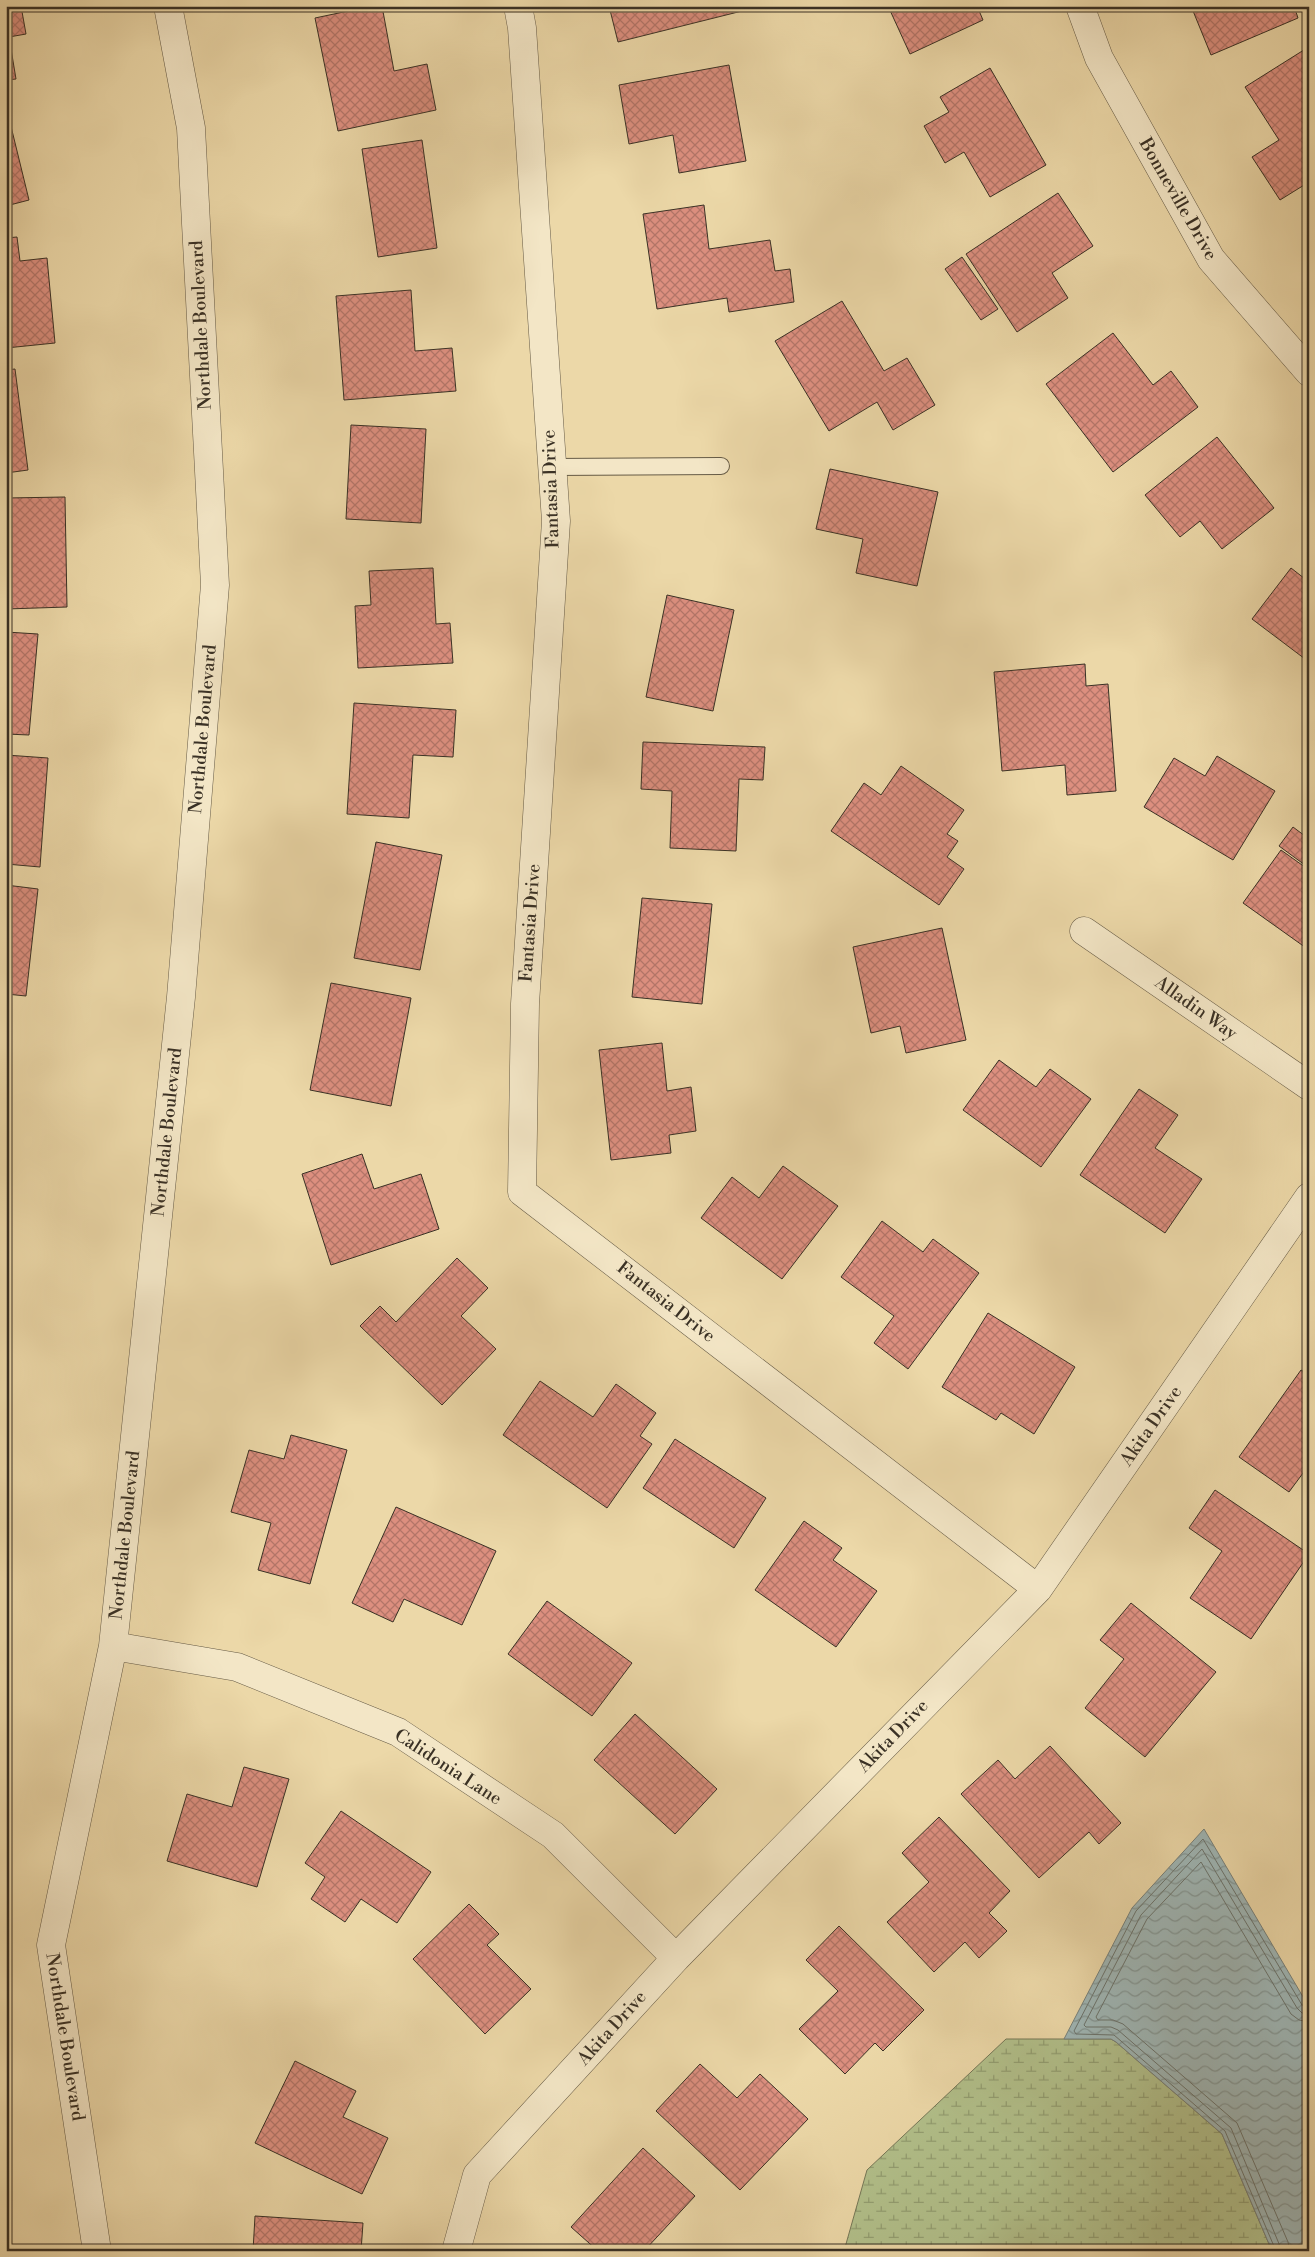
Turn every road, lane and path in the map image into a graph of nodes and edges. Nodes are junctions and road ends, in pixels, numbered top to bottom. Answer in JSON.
{"nodes":[{"id":1,"x":168,"y":6,"type":"edge"},
{"id":2,"x":518,"y":6,"type":"edge"},
{"id":3,"x":1080,"y":6,"type":"edge"},
{"id":4,"x":1309,"y":372,"type":"edge"},
{"id":5,"x":721,"y":466,"type":"dead end"},
{"id":6,"x":552,"y":467,"type":"junction"},
{"id":7,"x":1084,"y":931,"type":"dead end"},
{"id":8,"x":1309,"y":1086,"type":"edge"},
{"id":9,"x":1309,"y":1197,"type":"edge"},
{"id":10,"x":1038,"y":1589,"type":"junction"},
{"id":11,"x":113,"y":1646,"type":"junction"},
{"id":12,"x":676,"y":1958,"type":"junction"},
{"id":13,"x":98,"y":2251,"type":"edge"},
{"id":14,"x":456,"y":2251,"type":"edge"}],
"edges":[{"from":1,"to":11,"type":"street","name":"Northdale Boulevard"},
{"from":2,"to":6,"type":"street","name":"Fantasia Drive"},
{"from":3,"to":4,"type":"street","name":"Bonneville Drive"},
{"from":5,"to":6,"type":"lane"},
{"from":6,"to":10,"type":"street","name":"Fantasia Drive"},
{"from":7,"to":8,"type":"street","name":"Alladin Way"},
{"from":9,"to":10,"type":"street","name":"Akita Drive"},
{"from":10,"to":12,"type":"street","name":"Akita Drive"},
{"from":11,"to":12,"type":"street","name":"Calidonia Lane"},
{"from":11,"to":13,"type":"street","name":"Northdale Boulevard"},
{"from":12,"to":14,"type":"street","name":"Akita Drive"}]}
